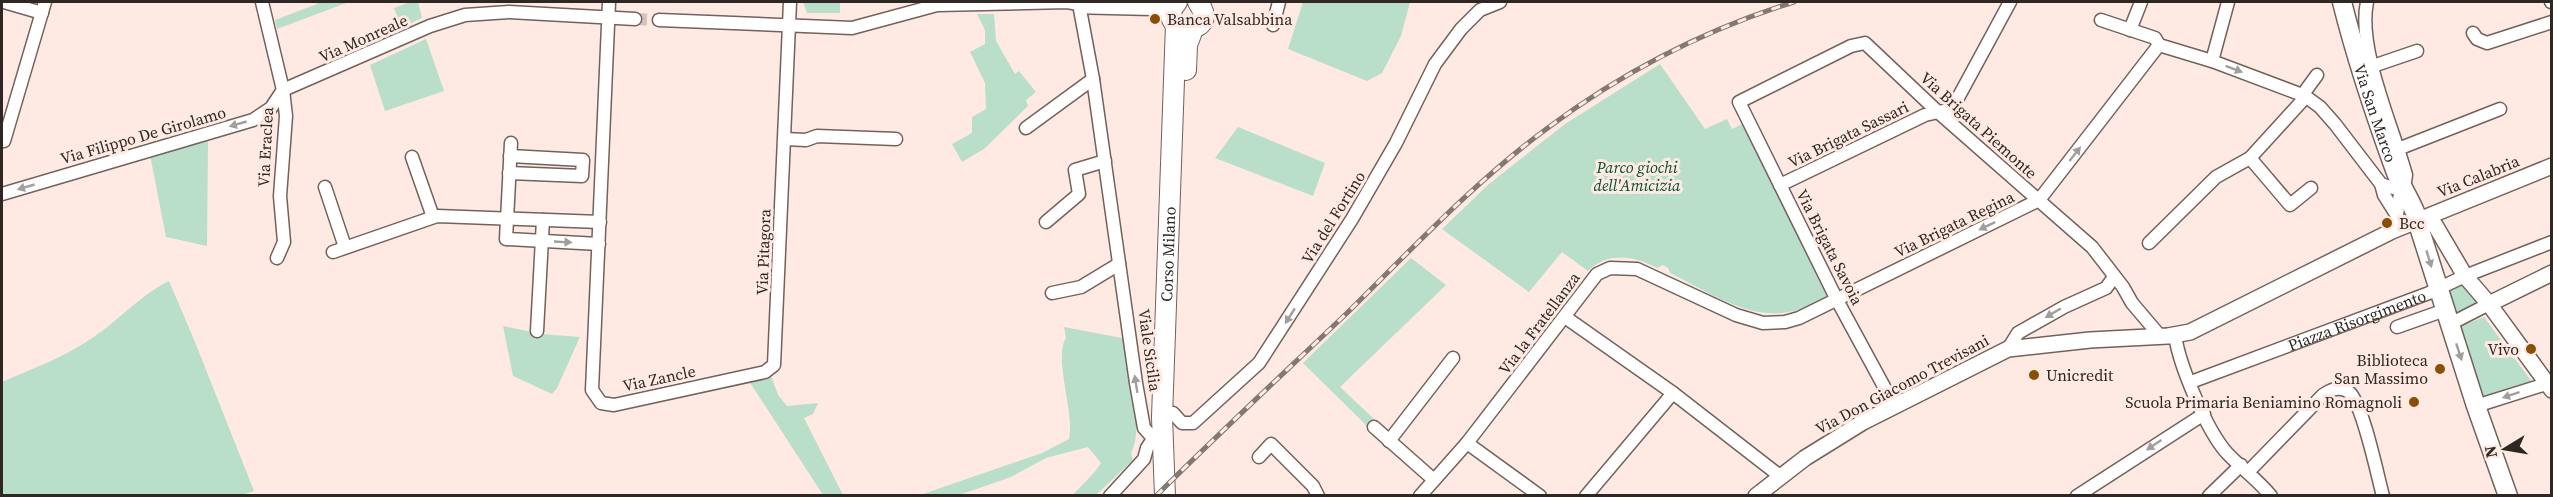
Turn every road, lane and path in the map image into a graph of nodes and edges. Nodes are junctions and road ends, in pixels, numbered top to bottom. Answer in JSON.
{"nodes":[{"id":1,"x":4,"y":2,"type":"edge"},
{"id":2,"x":262,"y":2,"type":"edge"},
{"id":3,"x":609,"y":2,"type":"edge"},
{"id":4,"x":790,"y":2,"type":"edge"},
{"id":5,"x":1198,"y":2,"type":"edge"},
{"id":6,"x":1279,"y":2,"type":"edge"},
{"id":7,"x":1500,"y":2,"type":"edge"},
{"id":8,"x":2010,"y":2,"type":"edge"},
{"id":9,"x":2141,"y":2,"type":"edge"},
{"id":10,"x":2228,"y":2,"type":"edge"},
{"id":11,"x":2342,"y":2,"type":"edge"},
{"id":12,"x":2367,"y":2,"type":"edge"},
{"id":13,"x":937,"y":3,"type":"edge"},
{"id":14,"x":1079,"y":3,"type":"edge"},
{"id":15,"x":1481,"y":6,"type":"edge"},
{"id":16,"x":44,"y":7,"type":"edge"},
{"id":17,"x":1178,"y":11,"type":"edge"},
{"id":18,"x":610,"y":17,"type":"junction"},
{"id":19,"x":635,"y":19,"type":"tunnel mouth"},
{"id":20,"x":659,"y":20,"type":"tunnel mouth"},
{"id":21,"x":2101,"y":20,"type":"dead end"},
{"id":22,"x":2552,"y":22,"type":"edge"},
{"id":23,"x":1273,"y":25,"type":"dead end"},
{"id":24,"x":789,"y":26,"type":"junction"},
{"id":25,"x":2130,"y":30,"type":"junction"},
{"id":26,"x":2473,"y":33,"type":"dead end"},
{"id":27,"x":2159,"y":45,"type":"junction"},
{"id":28,"x":2416,"y":51,"type":"dead end"},
{"id":29,"x":2212,"y":61,"type":"junction"},
{"id":30,"x":2373,"y":66,"type":"junction"},
{"id":31,"x":2317,"y":75,"type":"dead end"},
{"id":32,"x":1094,"y":79,"type":"junction"},
{"id":33,"x":283,"y":90,"type":"junction"},
{"id":34,"x":2305,"y":96,"type":"junction"},
{"id":35,"x":1739,"y":102,"type":"joint"},
{"id":36,"x":2500,"y":109,"type":"dead end"},
{"id":37,"x":1938,"y":112,"type":"junction"},
{"id":38,"x":1026,"y":128,"type":"dead end"},
{"id":39,"x":785,"y":139,"type":"junction"},
{"id":40,"x":896,"y":140,"type":"dead end"},
{"id":41,"x":4,"y":141,"type":"dead end"},
{"id":42,"x":511,"y":143,"type":"dead end"},
{"id":43,"x":2398,"y":149,"type":"junction"},
{"id":44,"x":510,"y":156,"type":"junction"},
{"id":45,"x":412,"y":157,"type":"dead end"},
{"id":46,"x":2250,"y":158,"type":"junction"},
{"id":47,"x":1105,"y":161,"type":"junction"},
{"id":48,"x":2552,"y":166,"type":"edge"},
{"id":49,"x":509,"y":173,"type":"junction"},
{"id":50,"x":2381,"y":184,"type":"junction"},
{"id":51,"x":1780,"y":185,"type":"junction"},
{"id":52,"x":2401,"y":185,"type":"junction"},
{"id":53,"x":325,"y":187,"type":"dead end"},
{"id":54,"x":2311,"y":188,"type":"dead end"},
{"id":55,"x":2,"y":194,"type":"edge"},
{"id":56,"x":2039,"y":200,"type":"junction"},
{"id":57,"x":2396,"y":214,"type":"junction"},
{"id":58,"x":433,"y":217,"type":"junction"},
{"id":59,"x":507,"y":219,"type":"junction"},
{"id":60,"x":2419,"y":219,"type":"junction"},
{"id":61,"x":543,"y":220,"type":"junction"},
{"id":62,"x":600,"y":222,"type":"junction"},
{"id":63,"x":1046,"y":222,"type":"dead end"},
{"id":64,"x":2392,"y":231,"type":"junction"},
{"id":65,"x":542,"y":241,"type":"junction"},
{"id":66,"x":2552,"y":242,"type":"edge"},
{"id":67,"x":2149,"y":243,"type":"dead end"},
{"id":68,"x":599,"y":244,"type":"junction"},
{"id":69,"x":277,"y":258,"type":"dead end"},
{"id":70,"x":1119,"y":264,"type":"junction"},
{"id":71,"x":2552,"y":273,"type":"edge"},
{"id":72,"x":2465,"y":276,"type":"junction"},
{"id":73,"x":2114,"y":277,"type":"junction"},
{"id":74,"x":2106,"y":288,"type":"junction"},
{"id":75,"x":2438,"y":288,"type":"junction"},
{"id":76,"x":1052,"y":293,"type":"dead end"},
{"id":77,"x":1837,"y":300,"type":"junction"},
{"id":78,"x":2132,"y":303,"type":"junction"},
{"id":79,"x":2488,"y":304,"type":"junction"},
{"id":80,"x":1565,"y":317,"type":"junction"},
{"id":81,"x":2447,"y":317,"type":"junction"},
{"id":82,"x":2397,"y":327,"type":"dead end"},
{"id":83,"x":537,"y":332,"type":"dead end"},
{"id":84,"x":2168,"y":336,"type":"junction"},
{"id":85,"x":2008,"y":349,"type":"junction"},
{"id":86,"x":1453,"y":358,"type":"dead end"},
{"id":87,"x":774,"y":365,"type":"joint"},
{"id":88,"x":2191,"y":382,"type":"junction"},
{"id":89,"x":2549,"y":387,"type":"edge"},
{"id":90,"x":1673,"y":393,"type":"junction"},
{"id":91,"x":1894,"y":405,"type":"junction"},
{"id":92,"x":2476,"y":406,"type":"junction"},
{"id":93,"x":2204,"y":414,"type":"junction"},
{"id":94,"x":1163,"y":426,"type":"junction"},
{"id":95,"x":1374,"y":427,"type":"dead end"},
{"id":96,"x":1389,"y":441,"type":"junction"},
{"id":97,"x":1467,"y":443,"type":"junction"},
{"id":98,"x":1259,"y":457,"type":"dead end"},
{"id":99,"x":1153,"y":459,"type":"junction"},
{"id":100,"x":2245,"y":468,"type":"junction"},
{"id":101,"x":1780,"y":476,"type":"junction"},
{"id":102,"x":1434,"y":480,"type":"junction"},
{"id":103,"x":1169,"y":488,"type":"edge"},
{"id":104,"x":1110,"y":495,"type":"edge"},
{"id":105,"x":1318,"y":495,"type":"edge"},
{"id":106,"x":1420,"y":495,"type":"edge"},
{"id":107,"x":1540,"y":495,"type":"edge"},
{"id":108,"x":1586,"y":495,"type":"edge"},
{"id":109,"x":1756,"y":495,"type":"edge"},
{"id":110,"x":2077,"y":495,"type":"edge"},
{"id":111,"x":2209,"y":495,"type":"edge"},
{"id":112,"x":2271,"y":495,"type":"edge"},
{"id":113,"x":2383,"y":495,"type":"edge"},
{"id":114,"x":2508,"y":495,"type":"edge"}],
"edges":[{"from":1,"to":16,"type":"street"},
{"from":2,"to":33,"type":"street","name":"Via Eraclea"},
{"from":3,"to":18,"type":"street","name":"Via Zancle"},
{"from":4,"to":24,"type":"street","name":"Via Pitagora"},
{"from":5,"to":17,"type":"main road","name":"Corso Milano"},
{"from":6,"to":23,"type":"street"},
{"from":7,"to":15,"type":"street","name":"Via del Fortino"},
{"from":8,"to":37,"type":"street","name":"Via Brigata Sassari"},
{"from":9,"to":25,"type":"street"},
{"from":10,"to":29,"type":"street"},
{"from":11,"to":52,"type":"main road","name":"Via San Marco"},
{"from":12,"to":30,"type":"street"},
{"from":13,"to":14,"type":"street"},
{"from":13,"to":24,"type":"street"},
{"from":14,"to":17,"type":"street"},
{"from":14,"to":32,"type":"street","name":"Viale Sicilia"},
{"from":15,"to":94,"type":"street","name":"Via del Fortino","one_way":true},
{"from":16,"to":41,"type":"street"},
{"from":17,"to":94,"type":"main road","name":"Corso Milano"},
{"from":18,"to":19,"type":"street","name":"Via Monreale"},
{"from":18,"to":33,"type":"street","name":"Via Monreale"},
{"from":18,"to":62,"type":"street","name":"Via Zancle"},
{"from":20,"to":24,"type":"street"},
{"from":21,"to":25,"type":"street"},
{"from":22,"to":26,"type":"street"},
{"from":24,"to":39,"type":"street","name":"Via Pitagora"},
{"from":25,"to":27,"type":"street"},
{"from":27,"to":29,"type":"street"},
{"from":56,"to":27,"type":"street","name":"Via Brigata Regina","one_way":true},
{"from":28,"to":30,"type":"street"},
{"from":29,"to":34,"type":"street","one_way":true},
{"from":30,"to":43,"type":"street"},
{"from":31,"to":34,"type":"street"},
{"from":32,"to":38,"type":"street"},
{"from":32,"to":47,"type":"street","name":"Viale Sicilia"},
{"from":33,"to":55,"type":"street","name":"Via Filippo De Girolamo","one_way":true},
{"from":33,"to":69,"type":"street","name":"Via Eraclea"},
{"from":34,"to":46,"type":"street"},
{"from":34,"to":50,"type":"street"},
{"from":35,"to":37,"type":"street","name":"Via Brigata Piemonte"},
{"from":35,"to":51,"type":"street","name":"Via Brigata Savoia"},
{"from":36,"to":43,"type":"street"},
{"from":37,"to":51,"type":"street","name":"Via Brigata Sassari"},
{"from":37,"to":56,"type":"street","name":"Via Brigata Piemonte"},
{"from":39,"to":40,"type":"street"},
{"from":39,"to":87,"type":"street","name":"Via Pitagora"},
{"from":42,"to":44,"type":"street"},
{"from":43,"to":52,"type":"street"},
{"from":44,"to":49,"type":"street"},
{"from":44,"to":49,"type":"street"},
{"from":45,"to":58,"type":"street"},
{"from":46,"to":54,"type":"street"},
{"from":46,"to":67,"type":"street"},
{"from":47,"to":63,"type":"street"},
{"from":47,"to":70,"type":"street","name":"Viale Sicilia"},
{"from":48,"to":60,"type":"street","name":"Via Calabria"},
{"from":49,"to":59,"type":"street"},
{"from":50,"to":52,"type":"street"},
{"from":50,"to":57,"type":"street"},
{"from":51,"to":77,"type":"street","name":"Via Brigata Savoia"},
{"from":52,"to":57,"type":"street"},
{"from":52,"to":60,"type":"main road","name":"Via San Marco"},
{"from":53,"to":58,"type":"street"},
{"from":56,"to":73,"type":"street","name":"Via Brigata Piemonte"},
{"from":56,"to":77,"type":"street","name":"Via Brigata Regina","one_way":true},
{"from":57,"to":64,"type":"street"},
{"from":58,"to":59,"type":"street"},
{"from":59,"to":61,"type":"street"},
{"from":59,"to":65,"type":"street"},
{"from":60,"to":64,"type":"street","name":"Via Don Giacomo Trevisani"},
{"from":60,"to":72,"type":"street"},
{"from":60,"to":75,"type":"main road","name":"Piazza Risorgimento","one_way":true},
{"from":61,"to":62,"type":"street"},
{"from":61,"to":65,"type":"street"},
{"from":62,"to":68,"type":"street","name":"Via Zancle"},
{"from":64,"to":84,"type":"street","name":"Via Don Giacomo Trevisani"},
{"from":65,"to":68,"type":"street","one_way":true},
{"from":65,"to":83,"type":"street"},
{"from":66,"to":72,"type":"street","name":"Piazza Risorgimento"},
{"from":68,"to":87,"type":"street","name":"Via Zancle"},
{"from":70,"to":76,"type":"street"},
{"from":94,"to":70,"type":"street","name":"Viale Sicilia","one_way":true},
{"from":71,"to":79,"type":"street"},
{"from":72,"to":75,"type":"street","name":"Piazza Risorgimento"},
{"from":72,"to":79,"type":"street"},
{"from":73,"to":74,"type":"street","name":"Via Don Giacomo Trevisani"},
{"from":73,"to":78,"type":"street","name":"Via Brigata Piemonte"},
{"from":74,"to":78,"type":"street"},
{"from":74,"to":85,"type":"street","name":"Via Don Giacomo Trevisani","one_way":true},
{"from":75,"to":81,"type":"main road","name":"Piazza Risorgimento"},
{"from":75,"to":88,"type":"street","name":"Piazza Risorgimento"},
{"from":77,"to":80,"type":"street","name":"Via la Fratellanza"},
{"from":77,"to":91,"type":"street","name":"Via Brigata Savoia"},
{"from":78,"to":84,"type":"street","name":"Via Brigata Piemonte"},
{"from":79,"to":81,"type":"street","name":"Piazza Risorgimento"},
{"from":79,"to":89,"type":"street"},
{"from":80,"to":90,"type":"street"},
{"from":80,"to":97,"type":"street","name":"Via la Fratellanza"},
{"from":81,"to":82,"type":"street","name":"Piazza Risorgimento"},
{"from":81,"to":92,"type":"main road","name":"Piazza Risorgimento","one_way":true},
{"from":84,"to":85,"type":"street","name":"Via Don Giacomo Trevisani"},
{"from":84,"to":88,"type":"street"},
{"from":85,"to":91,"type":"street","name":"Via Don Giacomo Trevisani"},
{"from":86,"to":96,"type":"street"},
{"from":88,"to":93,"type":"street"},
{"from":89,"to":92,"type":"street","one_way":true},
{"from":90,"to":101,"type":"street"},
{"from":90,"to":108,"type":"street"},
{"from":91,"to":101,"type":"street","name":"Via Don Giacomo Trevisani"},
{"from":92,"to":114,"type":"main road","name":"Piazza Risorgimento"},
{"from":93,"to":100,"type":"street"},
{"from":93,"to":110,"type":"street","one_way":true},
{"from":94,"to":99,"type":"main road","name":"Corso Milano"},
{"from":94,"to":103,"type":"main road","name":"Corso Milano"},
{"from":95,"to":96,"type":"street"},
{"from":96,"to":102,"type":"street"},
{"from":97,"to":102,"type":"street","name":"Via la Fratellanza"},
{"from":97,"to":107,"type":"street"},
{"from":98,"to":105,"type":"street"},
{"from":99,"to":103,"type":"main road","name":"Corso Milano"},
{"from":99,"to":104,"type":"street"},
{"from":100,"to":111,"type":"street"},
{"from":100,"to":112,"type":"street"},
{"from":100,"to":113,"type":"street"},
{"from":101,"to":109,"type":"street","name":"Via Don Giacomo Trevisani"},
{"from":102,"to":106,"type":"street","name":"Via la Fratellanza"}]}
